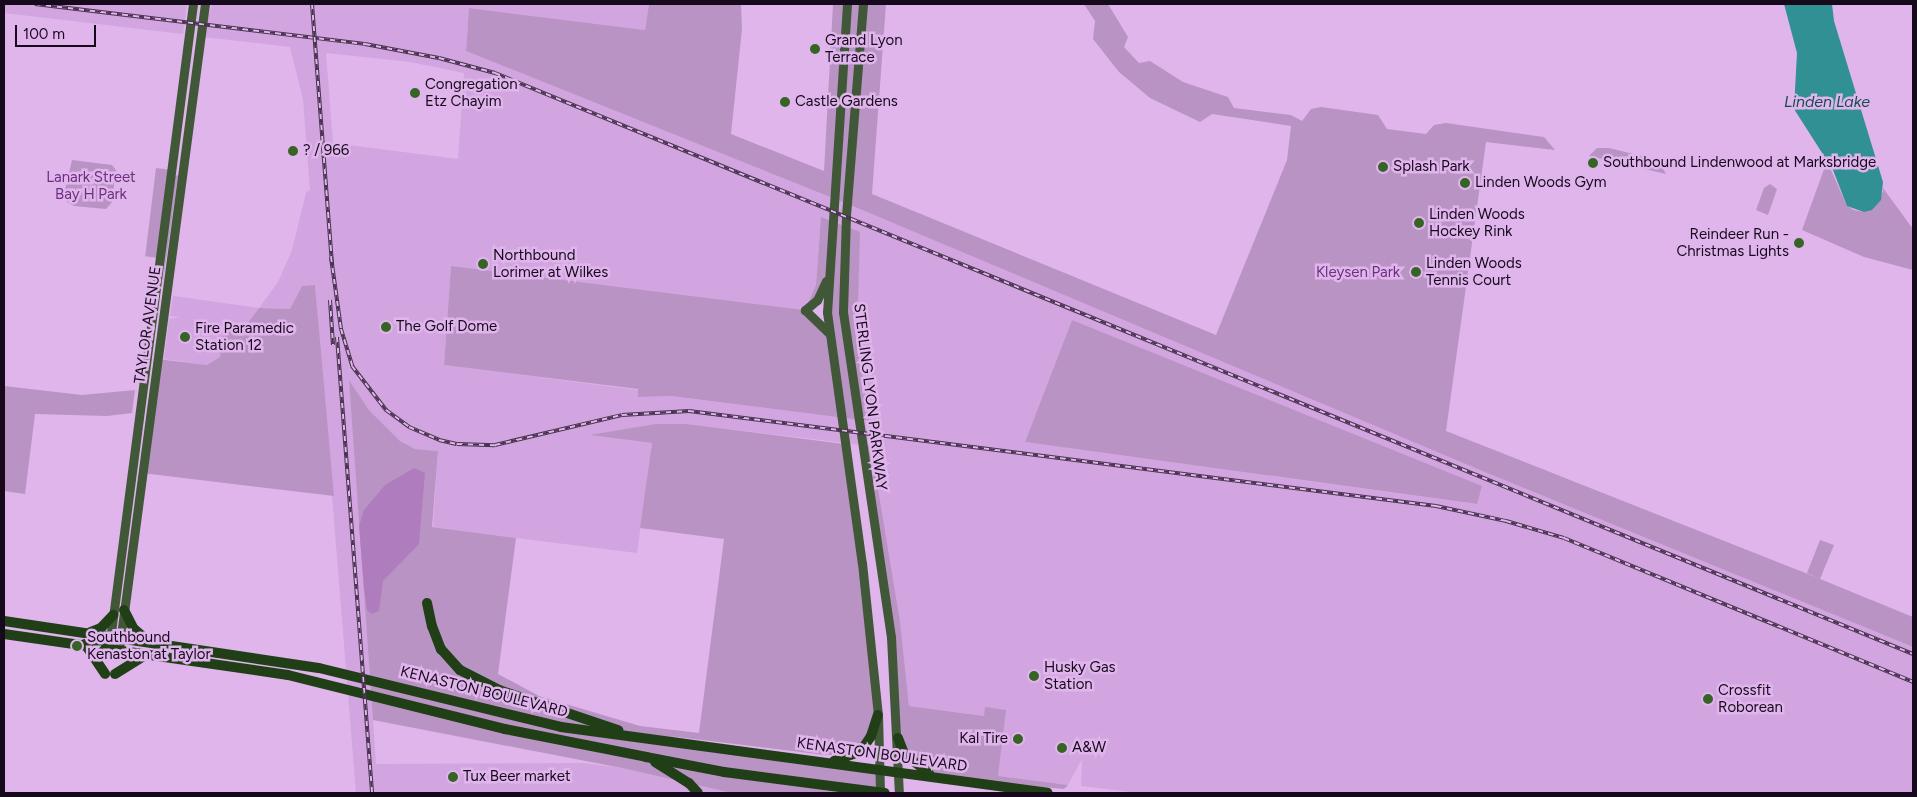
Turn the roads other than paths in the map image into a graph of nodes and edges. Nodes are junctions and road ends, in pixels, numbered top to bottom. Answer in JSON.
{"nodes":[{"id":1,"x":193,"y":4,"type":"edge"},
{"id":2,"x":205,"y":4,"type":"edge"},
{"id":3,"x":847,"y":4,"type":"edge"},
{"id":4,"x":863,"y":4,"type":"edge"},
{"id":5,"x":868,"y":4,"type":"edge"},
{"id":6,"x":862,"y":16,"type":"junction"},
{"id":7,"x":828,"y":273,"type":"junction"},
{"id":8,"x":828,"y":334,"type":"junction"},
{"id":9,"x":428,"y":603,"type":"dead end"},
{"id":10,"x":124,"y":610,"type":"junction"},
{"id":11,"x":113,"y":615,"type":"junction"},
{"id":12,"x":4,"y":621,"type":"edge"},
{"id":13,"x":88,"y":633,"type":"junction"},
{"id":14,"x":4,"y":634,"type":"edge"},
{"id":15,"x":116,"y":637,"type":"junction"},
{"id":16,"x":149,"y":641,"type":"junction"},
{"id":17,"x":85,"y":644,"type":"junction"},
{"id":18,"x":114,"y":649,"type":"junction"},
{"id":19,"x":145,"y":655,"type":"junction"},
{"id":20,"x":878,"y":716,"type":"junction"},
{"id":21,"x":898,"y":738,"type":"junction"},
{"id":22,"x":658,"y":741,"type":"junction"},
{"id":23,"x":646,"y":757,"type":"junction"},
{"id":24,"x":826,"y":762,"type":"junction"},
{"id":25,"x":880,"y":770,"type":"junction"},
{"id":26,"x":899,"y":772,"type":"junction"},
{"id":27,"x":936,"y":777,"type":"junction"},
{"id":28,"x":832,"y":786,"type":"junction"},
{"id":29,"x":698,"y":793,"type":"edge"},
{"id":30,"x":850,"y":793,"type":"edge"},
{"id":31,"x":880,"y":793,"type":"edge"},
{"id":32,"x":885,"y":793,"type":"edge"},
{"id":33,"x":899,"y":793,"type":"edge"},
{"id":34,"x":1048,"y":793,"type":"edge"}],
"edges":[{"from":1,"to":11,"type":"main road","name":"TAYLOR AVENUE"},
{"from":2,"to":10,"type":"main road","name":"TAYLOR AVENUE"},
{"from":3,"to":7,"type":"main road","name":"STERLING LYON PARKWAY"},
{"from":4,"to":6,"type":"main road","name":"STERLING LYON PARKWAY"},
{"from":5,"to":6,"type":"main road"},
{"from":6,"to":21,"type":"main road","name":"STERLING LYON PARKWAY"},
{"from":7,"to":8,"type":"main road","name":"STERLING LYON PARKWAY"},
{"from":7,"to":8,"type":"main road"},
{"from":8,"to":20,"type":"main road","name":"STERLING LYON PARKWAY"},
{"from":9,"to":22,"type":"main road"},
{"from":10,"to":15,"type":"main road","name":"TAYLOR AVENUE"},
{"from":10,"to":16,"type":"main road"},
{"from":11,"to":13,"type":"main road"},
{"from":11,"to":15,"type":"main road","name":"TAYLOR AVENUE"},
{"from":12,"to":13,"type":"main road","name":"KENASTON BOULEVARD"},
{"from":13,"to":15,"type":"main road","name":"KENASTON BOULEVARD"},
{"from":14,"to":17,"type":"main road","name":"KENASTON BOULEVARD"},
{"from":15,"to":16,"type":"main road","name":"KENASTON BOULEVARD"},
{"from":15,"to":18,"type":"main road","name":"TAYLOR AVENUE"},
{"from":16,"to":22,"type":"main road","name":"KENASTON BOULEVARD"},
{"from":17,"to":18,"type":"main road","name":"KENASTON BOULEVARD"},
{"from":17,"to":19,"type":"main road"},
{"from":18,"to":19,"type":"main road","name":"KENASTON BOULEVARD"},
{"from":19,"to":23,"type":"main road","name":"KENASTON BOULEVARD"},
{"from":20,"to":24,"type":"main road"},
{"from":20,"to":25,"type":"main road","name":"STERLING LYON PARKWAY"},
{"from":21,"to":26,"type":"main road","name":"STERLING LYON PARKWAY"},
{"from":21,"to":27,"type":"main road"},
{"from":22,"to":24,"type":"main road","name":"KENASTON BOULEVARD"},
{"from":23,"to":28,"type":"main road","name":"KENASTON BOULEVARD"},
{"from":23,"to":29,"type":"main road"},
{"from":24,"to":25,"type":"main road","name":"KENASTON BOULEVARD"},
{"from":25,"to":26,"type":"main road","name":"KENASTON BOULEVARD"},
{"from":25,"to":31,"type":"main road","name":"STERLING LYON PARKWAY"},
{"from":26,"to":27,"type":"main road","name":"KENASTON BOULEVARD"},
{"from":26,"to":33,"type":"main road","name":"STERLING LYON PARKWAY"},
{"from":27,"to":34,"type":"main road","name":"KENASTON BOULEVARD"},
{"from":28,"to":30,"type":"main road"},
{"from":28,"to":31,"type":"main road","name":"KENASTON BOULEVARD"},
{"from":31,"to":32,"type":"main road","name":"KENASTON BOULEVARD"}]}
